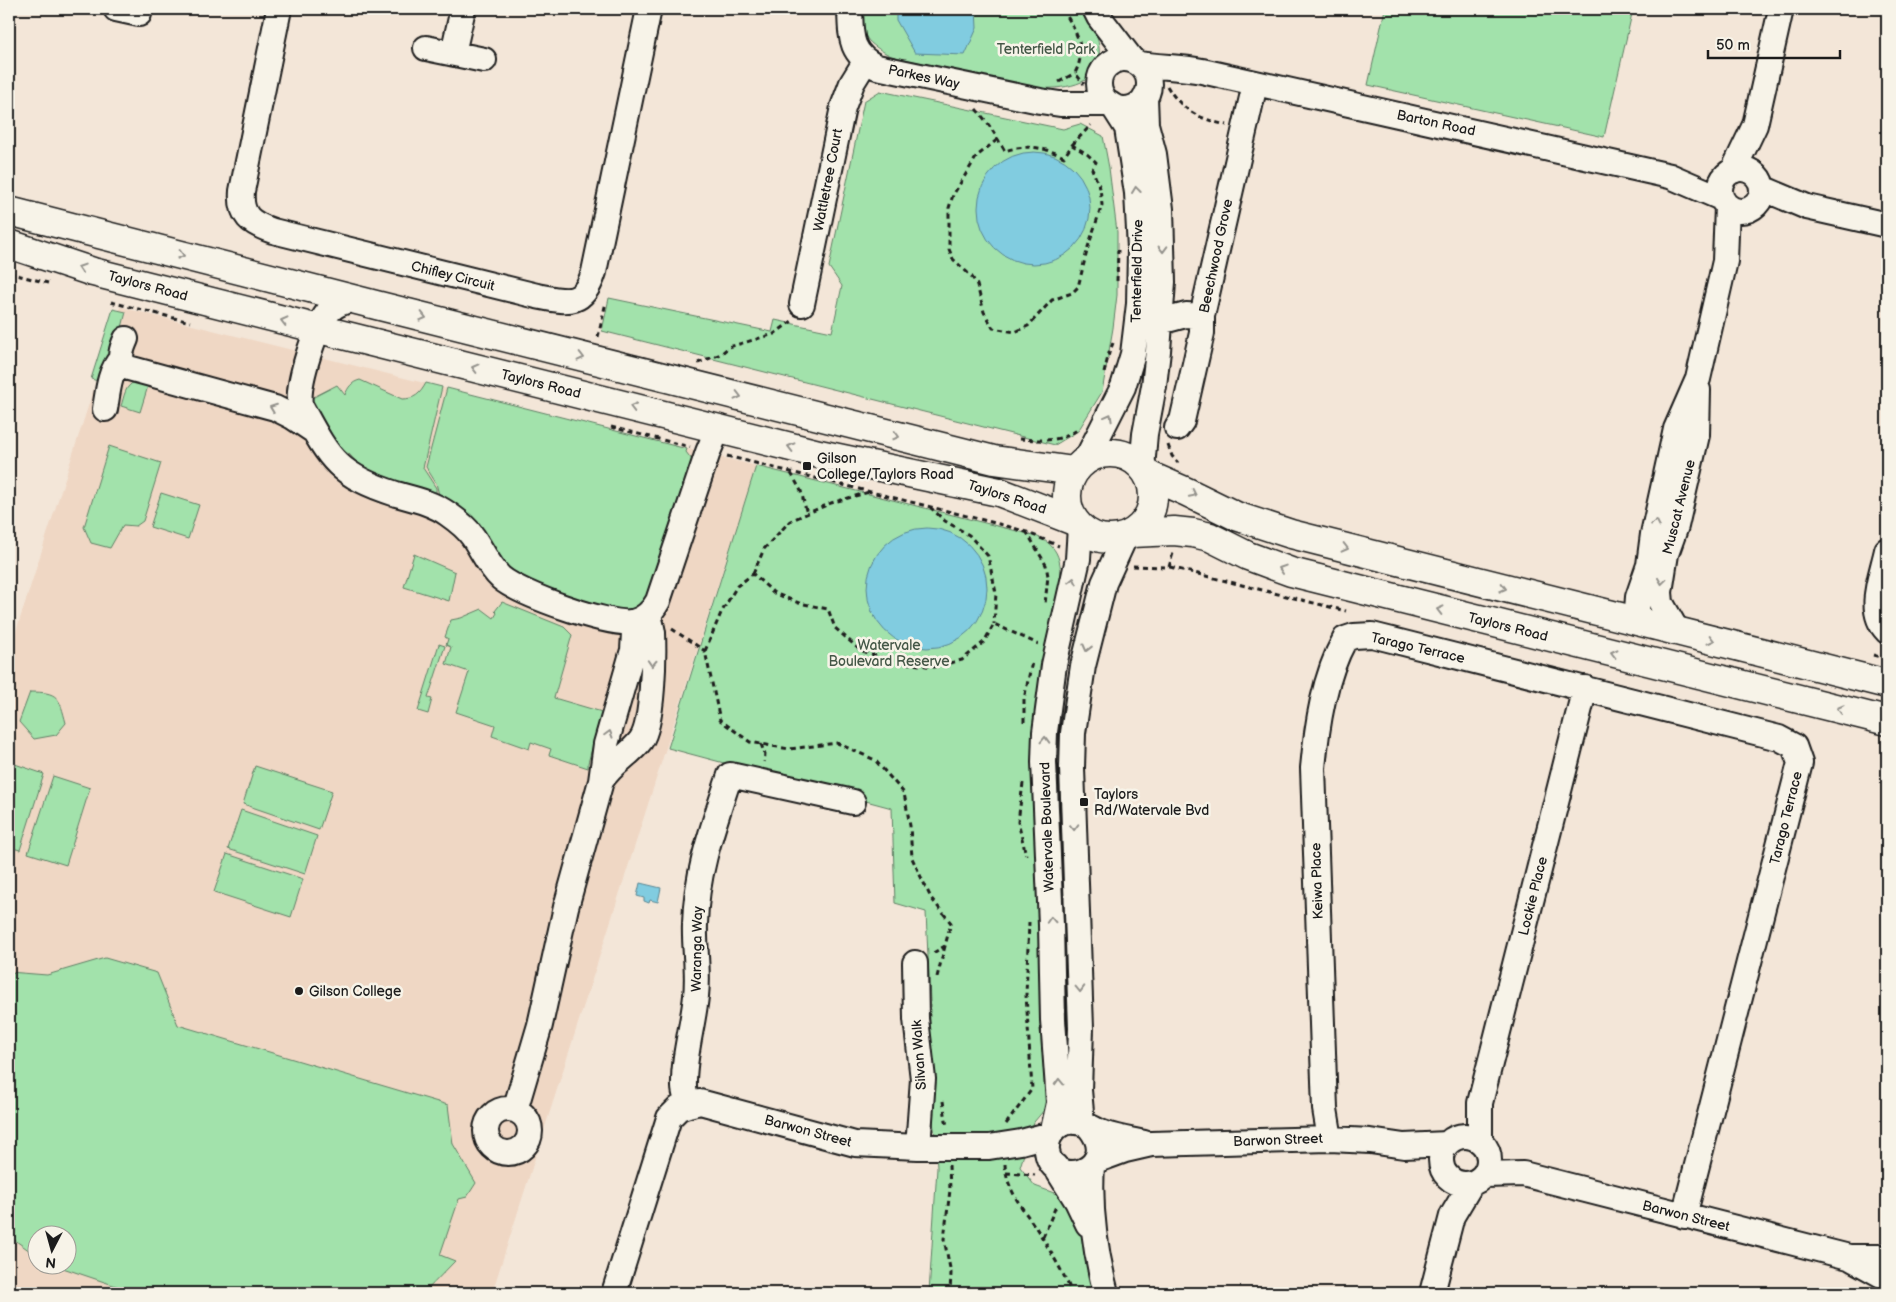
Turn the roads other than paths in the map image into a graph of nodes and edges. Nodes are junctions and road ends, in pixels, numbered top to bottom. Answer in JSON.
{"nodes":[{"id":1,"x":279,"y":9,"type":"edge"},
{"id":2,"x":463,"y":9,"type":"edge"},
{"id":3,"x":649,"y":9,"type":"edge"},
{"id":4,"x":850,"y":9,"type":"edge"},
{"id":5,"x":1781,"y":9,"type":"edge"},
{"id":6,"x":1097,"y":13,"type":"edge"},
{"id":7,"x":426,"y":48,"type":"dead end"},
{"id":8,"x":453,"y":53,"type":"junction"},
{"id":9,"x":484,"y":60,"type":"dead end"},
{"id":10,"x":866,"y":62,"type":"junction"},
{"id":11,"x":1136,"y":62,"type":"junction"},
{"id":12,"x":1202,"y":71,"type":"junction"},
{"id":13,"x":1097,"y":76,"type":"junction"},
{"id":14,"x":1255,"y":84,"type":"junction"},
{"id":15,"x":1152,"y":91,"type":"junction"},
{"id":16,"x":1040,"y":101,"type":"junction"},
{"id":17,"x":1112,"y":105,"type":"junction"},
{"id":18,"x":1741,"y":192,"type":"junction"},
{"id":19,"x":9,"y":211,"type":"edge"},
{"id":20,"x":1887,"y":225,"type":"edge"},
{"id":21,"x":9,"y":244,"type":"edge"},
{"id":22,"x":354,"y":300,"type":"junction"},
{"id":23,"x":802,"y":304,"type":"road end"},
{"id":24,"x":1202,"y":316,"type":"junction"},
{"id":25,"x":1160,"y":322,"type":"junction"},
{"id":26,"x":319,"y":329,"type":"junction"},
{"id":27,"x":127,"y":356,"type":"dead end"},
{"id":28,"x":666,"y":378,"type":"junction"},
{"id":29,"x":1698,"y":379,"type":"junction"},
{"id":30,"x":718,"y":428,"type":"junction"},
{"id":31,"x":1177,"y":428,"type":"dead end"},
{"id":32,"x":315,"y":432,"type":"junction"},
{"id":33,"x":1080,"y":466,"type":"junction"},
{"id":34,"x":1145,"y":471,"type":"junction"},
{"id":35,"x":1077,"y":524,"type":"junction"},
{"id":36,"x":1129,"y":535,"type":"junction"},
{"id":37,"x":1887,"y":550,"type":"edge"},
{"id":38,"x":639,"y":618,"type":"junction"},
{"id":39,"x":1636,"y":622,"type":"junction"},
{"id":40,"x":1883,"y":626,"type":"edge"},
{"id":41,"x":1677,"y":631,"type":"junction"},
{"id":42,"x":1354,"y":636,"type":"joint"},
{"id":43,"x":1696,"y":674,"type":"junction"},
{"id":44,"x":1887,"y":684,"type":"edge"},
{"id":45,"x":1585,"y":688,"type":"junction"},
{"id":46,"x":1887,"y":721,"type":"edge"},
{"id":47,"x":601,"y":782,"type":"junction"},
{"id":48,"x":853,"y":802,"type":"dead end"},
{"id":49,"x":915,"y":963,"type":"dead end"},
{"id":50,"x":688,"y":1105,"type":"junction"},
{"id":51,"x":515,"y":1110,"type":"dead end"},
{"id":52,"x":1086,"y":1125,"type":"junction"},
{"id":53,"x":1052,"y":1132,"type":"junction"},
{"id":54,"x":1330,"y":1138,"type":"junction"},
{"id":55,"x":1151,"y":1144,"type":"junction"},
{"id":56,"x":918,"y":1147,"type":"junction"},
{"id":57,"x":1000,"y":1154,"type":"junction"},
{"id":58,"x":1466,"y":1160,"type":"junction"},
{"id":59,"x":1094,"y":1163,"type":"junction"},
{"id":60,"x":1049,"y":1170,"type":"junction"},
{"id":61,"x":1684,"y":1216,"type":"junction"},
{"id":62,"x":1094,"y":1237,"type":"junction"},
{"id":63,"x":1849,"y":1257,"type":"junction"},
{"id":64,"x":1887,"y":1257,"type":"edge"},
{"id":65,"x":1887,"y":1278,"type":"edge"},
{"id":66,"x":614,"y":1293,"type":"edge"},
{"id":67,"x":1106,"y":1293,"type":"edge"},
{"id":68,"x":1432,"y":1293,"type":"edge"}],
"edges":[{"from":1,"to":3,"type":"street","name":"Chifley Circuit"},
{"from":2,"to":8,"type":"street"},
{"from":4,"to":10,"type":"street"},
{"from":5,"to":18,"type":"street","name":"Muscat Avenue"},
{"from":6,"to":11,"type":"street"},
{"from":6,"to":13,"type":"street"},
{"from":7,"to":8,"type":"street"},
{"from":8,"to":9,"type":"street"},
{"from":10,"to":16,"type":"street","name":"Parkes Way"},
{"from":10,"to":23,"type":"street","name":"Wattletree Court"},
{"from":11,"to":12,"type":"street","name":"Barton Road"},
{"from":11,"to":13,"type":"street"},
{"from":11,"to":15,"type":"street"},
{"from":12,"to":14,"type":"street","name":"Barton Road"},
{"from":12,"to":15,"type":"street","name":"Barton Road"},
{"from":13,"to":16,"type":"street","name":"Parkes Way"},
{"from":13,"to":17,"type":"street"},
{"from":14,"to":18,"type":"street","name":"Barton Road"},
{"from":14,"to":24,"type":"street","name":"Beechwood Grove"},
{"from":15,"to":17,"type":"street"},
{"from":15,"to":25,"type":"street","name":"Tenterfield Drive","one_way":true},
{"from":16,"to":17,"type":"street","name":"Parkes Way"},
{"from":33,"to":17,"type":"street","name":"Tenterfield Drive","one_way":true},
{"from":18,"to":20,"type":"street"},
{"from":18,"to":29,"type":"street","name":"Muscat Avenue"},
{"from":19,"to":22,"type":"main road","one_way":true},
{"from":26,"to":21,"type":"main road","name":"Taylors Road","one_way":true},
{"from":22,"to":26,"type":"street"},
{"from":22,"to":28,"type":"main road","one_way":true},
{"from":24,"to":25,"type":"street","name":"Tenterfield Drive"},
{"from":24,"to":31,"type":"street","name":"Beechwood Grove"},
{"from":25,"to":34,"type":"street","name":"Tenterfield Drive"},
{"from":30,"to":26,"type":"main road","name":"Taylors Road","one_way":true},
{"from":26,"to":32,"type":"street"},
{"from":32,"to":27,"type":"street","one_way":true},
{"from":28,"to":30,"type":"main road"},
{"from":28,"to":33,"type":"main road","one_way":true},
{"from":39,"to":29,"type":"street","name":"Muscat Avenue","one_way":true},
{"from":29,"to":41,"type":"street","name":"Muscat Avenue","one_way":true},
{"from":35,"to":30,"type":"main road","name":"Taylors Road","one_way":true},
{"from":30,"to":38,"type":"street"},
{"from":32,"to":38,"type":"street"},
{"from":33,"to":34,"type":"main road"},
{"from":33,"to":35,"type":"main road"},
{"from":34,"to":36,"type":"main road"},
{"from":34,"to":39,"type":"main road","one_way":true},
{"from":35,"to":36,"type":"main road"},
{"from":53,"to":35,"type":"street","name":"Watervale Boulevard","one_way":true},
{"from":43,"to":36,"type":"main road","name":"Taylors Road","one_way":true},
{"from":36,"to":52,"type":"street","name":"Watervale Boulevard","one_way":true},
{"from":37,"to":40,"type":"street"},
{"from":47,"to":38,"type":"street","one_way":true},
{"from":38,"to":47,"type":"street","one_way":true},
{"from":39,"to":41,"type":"main road"},
{"from":39,"to":43,"type":"main road"},
{"from":41,"to":44,"type":"main road","one_way":true},
{"from":42,"to":45,"type":"street","name":"Tarago Terrace"},
{"from":42,"to":54,"type":"street","name":"Keiwa Place"},
{"from":46,"to":43,"type":"main road","name":"Taylors Road","one_way":true},
{"from":45,"to":58,"type":"street","name":"Lockie Place"},
{"from":45,"to":61,"type":"street","name":"Tarago Terrace"},
{"from":47,"to":51,"type":"street"},
{"from":48,"to":50,"type":"street","name":"Waranga Way"},
{"from":49,"to":56,"type":"street","name":"Silvan Walk"},
{"from":50,"to":56,"type":"street","name":"Barwon Street"},
{"from":50,"to":66,"type":"street"},
{"from":52,"to":53,"type":"street"},
{"from":52,"to":55,"type":"street","name":"Barwon Street"},
{"from":52,"to":59,"type":"street"},
{"from":53,"to":57,"type":"street","name":"Barwon Street"},
{"from":53,"to":60,"type":"street"},
{"from":54,"to":55,"type":"street","name":"Barwon Street"},
{"from":54,"to":58,"type":"street","name":"Barwon Street"},
{"from":55,"to":59,"type":"street","name":"Barwon Street"},
{"from":56,"to":57,"type":"street","name":"Barwon Street"},
{"from":57,"to":60,"type":"street","name":"Barwon Street"},
{"from":58,"to":61,"type":"street","name":"Barwon Street"},
{"from":58,"to":68,"type":"street","name":"Lockie Place"},
{"from":59,"to":60,"type":"street"},
{"from":59,"to":62,"type":"street"},
{"from":60,"to":62,"type":"street"},
{"from":61,"to":63,"type":"street","name":"Barwon Street"},
{"from":62,"to":67,"type":"street"},
{"from":63,"to":64,"type":"street","name":"Barwon Street"},
{"from":63,"to":65,"type":"street","name":"Barwon Street"}]}
